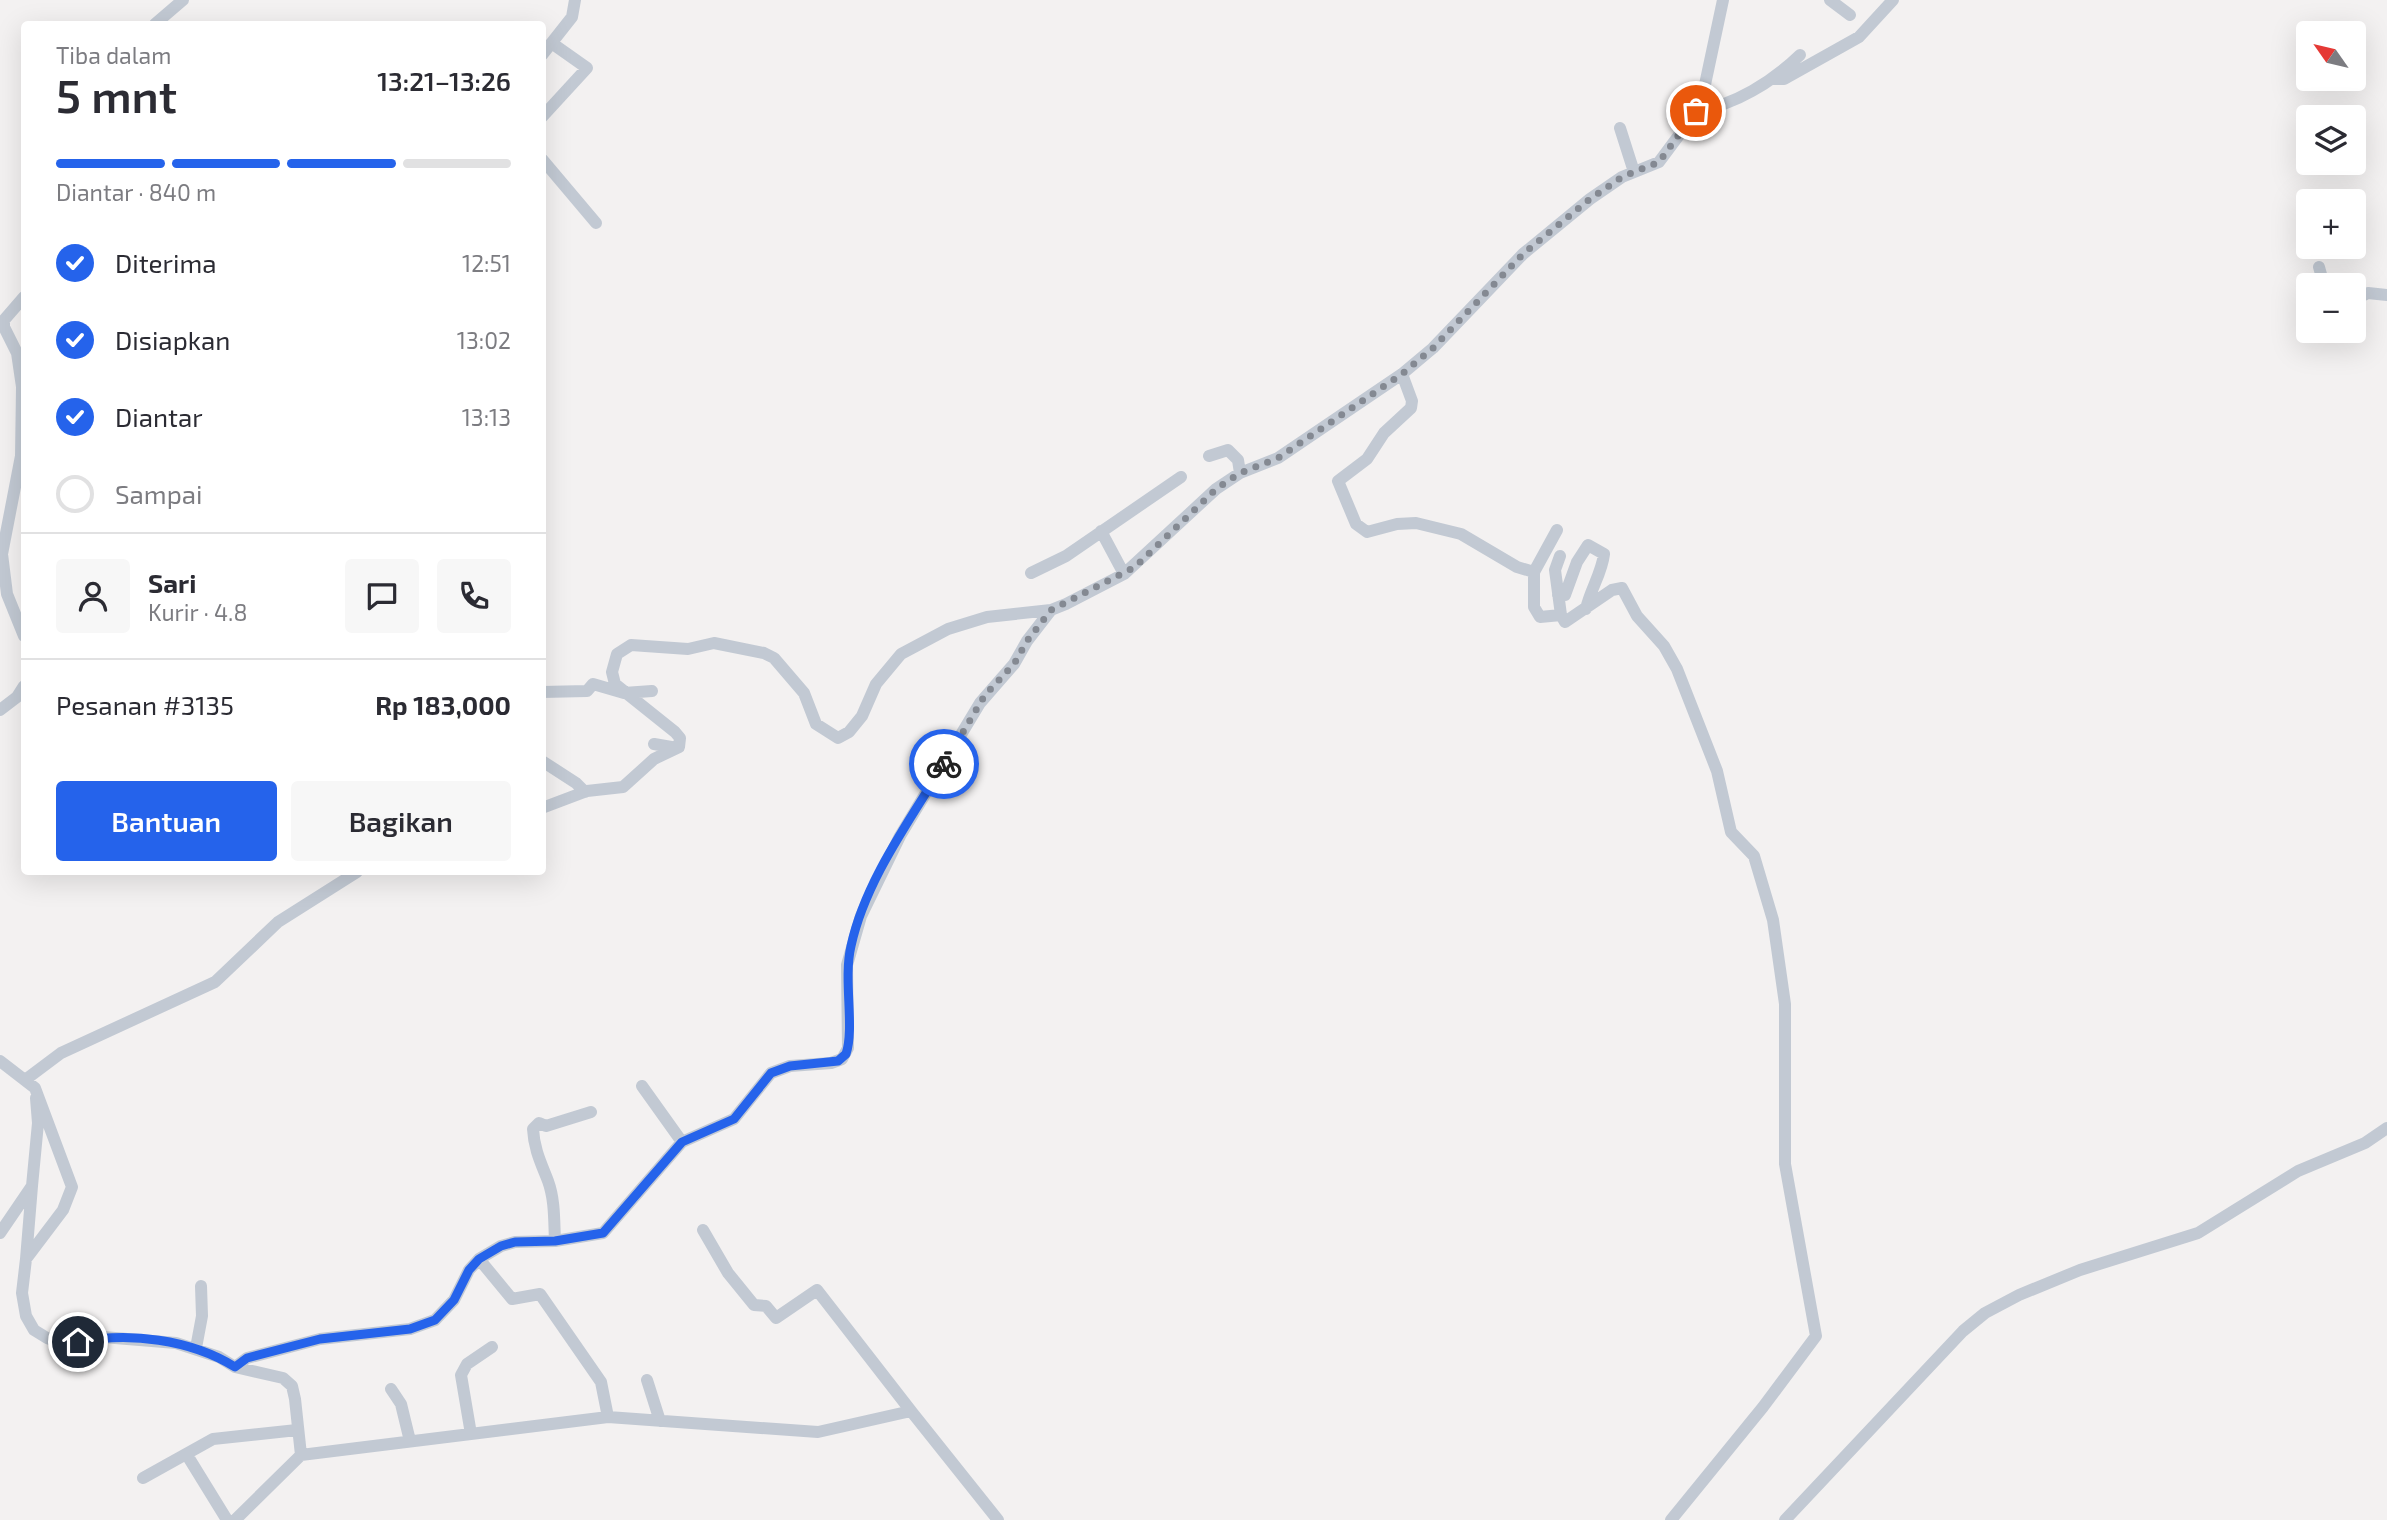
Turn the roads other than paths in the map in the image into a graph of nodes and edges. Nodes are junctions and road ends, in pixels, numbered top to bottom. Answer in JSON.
{"nodes":[{"id":1,"x":183,"y":0,"type":"edge"},
{"id":2,"x":575,"y":0,"type":"edge"},
{"id":3,"x":1723,"y":0,"type":"edge"},
{"id":4,"x":1830,"y":0,"type":"edge"},
{"id":5,"x":1893,"y":0,"type":"edge"},
{"id":6,"x":1850,"y":15,"type":"dead end"},
{"id":7,"x":158,"y":21,"type":"edge"},
{"id":8,"x":553,"y":44,"type":"junction"},
{"id":9,"x":546,"y":51,"type":"edge"},
{"id":10,"x":1800,"y":55,"type":"dead end"},
{"id":11,"x":1771,"y":79,"type":"junction"},
{"id":12,"x":1696,"y":111,"type":"junction"},
{"id":13,"x":546,"y":113,"type":"edge"},
{"id":14,"x":1620,"y":128,"type":"dead end"},
{"id":15,"x":546,"y":164,"type":"edge"},
{"id":16,"x":1634,"y":172,"type":"junction"},
{"id":17,"x":596,"y":223,"type":"dead end"},
{"id":18,"x":2319,"y":267,"type":"dead end"},
{"id":19,"x":2320,"y":273,"type":"edge"},
{"id":20,"x":2366,"y":294,"type":"edge"},
{"id":21,"x":2387,"y":295,"type":"edge"},
{"id":22,"x":21,"y":300,"type":"edge"},
{"id":23,"x":2,"y":327,"type":"edge"},
{"id":24,"x":1402,"y":374,"type":"junction"},
{"id":25,"x":21,"y":380,"type":"edge"},
{"id":26,"x":21,"y":456,"type":"edge"},
{"id":27,"x":1209,"y":456,"type":"dead end"},
{"id":28,"x":1240,"y":473,"type":"junction"},
{"id":29,"x":1181,"y":478,"type":"dead end"},
{"id":30,"x":1557,"y":530,"type":"dead end"},
{"id":31,"x":1101,"y":531,"type":"junction"},
{"id":32,"x":1560,"y":556,"type":"dead end"},
{"id":33,"x":1534,"y":572,"type":"junction"},
{"id":34,"x":1031,"y":573,"type":"dead end"},
{"id":35,"x":1124,"y":574,"type":"junction"},
{"id":36,"x":1558,"y":595,"type":"junction"},
{"id":37,"x":1586,"y":609,"type":"junction"},
{"id":38,"x":1051,"y":610,"type":"junction"},
{"id":39,"x":1561,"y":615,"type":"junction"},
{"id":40,"x":21,"y":628,"type":"edge"},
{"id":41,"x":21,"y":691,"type":"edge"},
{"id":42,"x":652,"y":691,"type":"dead end"},
{"id":43,"x":546,"y":692,"type":"edge"},
{"id":44,"x":624,"y":693,"type":"junction"},
{"id":45,"x":0,"y":710,"type":"edge"},
{"id":46,"x":654,"y":744,"type":"dead end"},
{"id":47,"x":677,"y":749,"type":"junction"},
{"id":48,"x":546,"y":764,"type":"edge"},
{"id":49,"x":584,"y":792,"type":"junction"},
{"id":50,"x":546,"y":806,"type":"edge"},
{"id":51,"x":352,"y":875,"type":"edge"},
{"id":52,"x":0,"y":1061,"type":"edge"},
{"id":53,"x":30,"y":1084,"type":"junction"},
{"id":54,"x":642,"y":1086,"type":"dead end"},
{"id":55,"x":592,"y":1112,"type":"dead end"},
{"id":56,"x":2387,"y":1128,"type":"edge"},
{"id":57,"x":682,"y":1142,"type":"junction"},
{"id":58,"x":32,"y":1186,"type":"junction"},
{"id":59,"x":703,"y":1230,"type":"dead end"},
{"id":60,"x":0,"y":1233,"type":"edge"},
{"id":61,"x":555,"y":1241,"type":"junction"},
{"id":62,"x":26,"y":1259,"type":"junction"},
{"id":63,"x":479,"y":1259,"type":"junction"},
{"id":64,"x":201,"y":1286,"type":"dead end"},
{"id":65,"x":492,"y":1347,"type":"dead end"},
{"id":66,"x":196,"y":1348,"type":"junction"},
{"id":67,"x":235,"y":1367,"type":"junction"},
{"id":68,"x":647,"y":1380,"type":"dead end"},
{"id":69,"x":391,"y":1389,"type":"dead end"},
{"id":70,"x":911,"y":1411,"type":"junction"},
{"id":71,"x":608,"y":1417,"type":"junction"},
{"id":72,"x":660,"y":1421,"type":"junction"},
{"id":73,"x":297,"y":1430,"type":"junction"},
{"id":74,"x":471,"y":1434,"type":"junction"},
{"id":75,"x":410,"y":1441,"type":"junction"},
{"id":76,"x":187,"y":1455,"type":"junction"},
{"id":77,"x":301,"y":1455,"type":"junction"},
{"id":78,"x":143,"y":1478,"type":"dead end"},
{"id":79,"x":227,"y":1520,"type":"edge"},
{"id":80,"x":235,"y":1520,"type":"edge"},
{"id":81,"x":998,"y":1520,"type":"edge"},
{"id":82,"x":1671,"y":1520,"type":"edge"},
{"id":83,"x":1785,"y":1520,"type":"edge"}],
"edges":[{"from":1,"to":7,"type":"street"},
{"from":2,"to":8,"type":"street"},
{"from":3,"to":12,"type":"street"},
{"from":4,"to":6,"type":"street"},
{"from":5,"to":11,"type":"street"},
{"from":8,"to":9,"type":"street"},
{"from":8,"to":13,"type":"street"},
{"from":10,"to":11,"type":"street"},
{"from":11,"to":12,"type":"street"},
{"from":12,"to":16,"type":"street"},
{"from":14,"to":16,"type":"street"},
{"from":15,"to":17,"type":"street"},
{"from":16,"to":24,"type":"street"},
{"from":18,"to":19,"type":"street"},
{"from":20,"to":21,"type":"street"},
{"from":22,"to":23,"type":"street"},
{"from":23,"to":25,"type":"street"},
{"from":24,"to":28,"type":"street"},
{"from":24,"to":33,"type":"street"},
{"from":26,"to":40,"type":"street"},
{"from":27,"to":28,"type":"street"},
{"from":28,"to":35,"type":"street"},
{"from":29,"to":31,"type":"street"},
{"from":30,"to":33,"type":"street"},
{"from":31,"to":34,"type":"street"},
{"from":31,"to":35,"type":"street"},
{"from":32,"to":36,"type":"street"},
{"from":33,"to":39,"type":"street"},
{"from":35,"to":38,"type":"street"},
{"from":36,"to":37,"type":"street"},
{"from":36,"to":39,"type":"street"},
{"from":37,"to":39,"type":"street"},
{"from":37,"to":82,"type":"street"},
{"from":38,"to":44,"type":"street"},
{"from":38,"to":57,"type":"street"},
{"from":41,"to":45,"type":"street"},
{"from":42,"to":44,"type":"street"},
{"from":43,"to":44,"type":"street"},
{"from":44,"to":47,"type":"street"},
{"from":46,"to":47,"type":"street"},
{"from":47,"to":49,"type":"street"},
{"from":48,"to":49,"type":"street"},
{"from":49,"to":50,"type":"street"},
{"from":51,"to":53,"type":"street"},
{"from":52,"to":53,"type":"street"},
{"from":53,"to":58,"type":"street"},
{"from":53,"to":62,"type":"street"},
{"from":54,"to":57,"type":"street"},
{"from":55,"to":61,"type":"street"},
{"from":56,"to":83,"type":"street"},
{"from":57,"to":61,"type":"street"},
{"from":58,"to":60,"type":"street"},
{"from":58,"to":62,"type":"street"},
{"from":59,"to":70,"type":"street"},
{"from":61,"to":63,"type":"street"},
{"from":62,"to":66,"type":"street"},
{"from":63,"to":67,"type":"street"},
{"from":63,"to":71,"type":"street"},
{"from":64,"to":66,"type":"street"},
{"from":65,"to":74,"type":"street"},
{"from":66,"to":67,"type":"street"},
{"from":67,"to":73,"type":"street"},
{"from":68,"to":72,"type":"street"},
{"from":69,"to":75,"type":"street"},
{"from":70,"to":72,"type":"street"},
{"from":70,"to":81,"type":"street"},
{"from":71,"to":72,"type":"street"},
{"from":71,"to":74,"type":"street"},
{"from":73,"to":76,"type":"street"},
{"from":73,"to":77,"type":"street"},
{"from":74,"to":75,"type":"street"},
{"from":75,"to":77,"type":"street"},
{"from":76,"to":78,"type":"street"},
{"from":76,"to":79,"type":"street"},
{"from":77,"to":80,"type":"street"}]}
